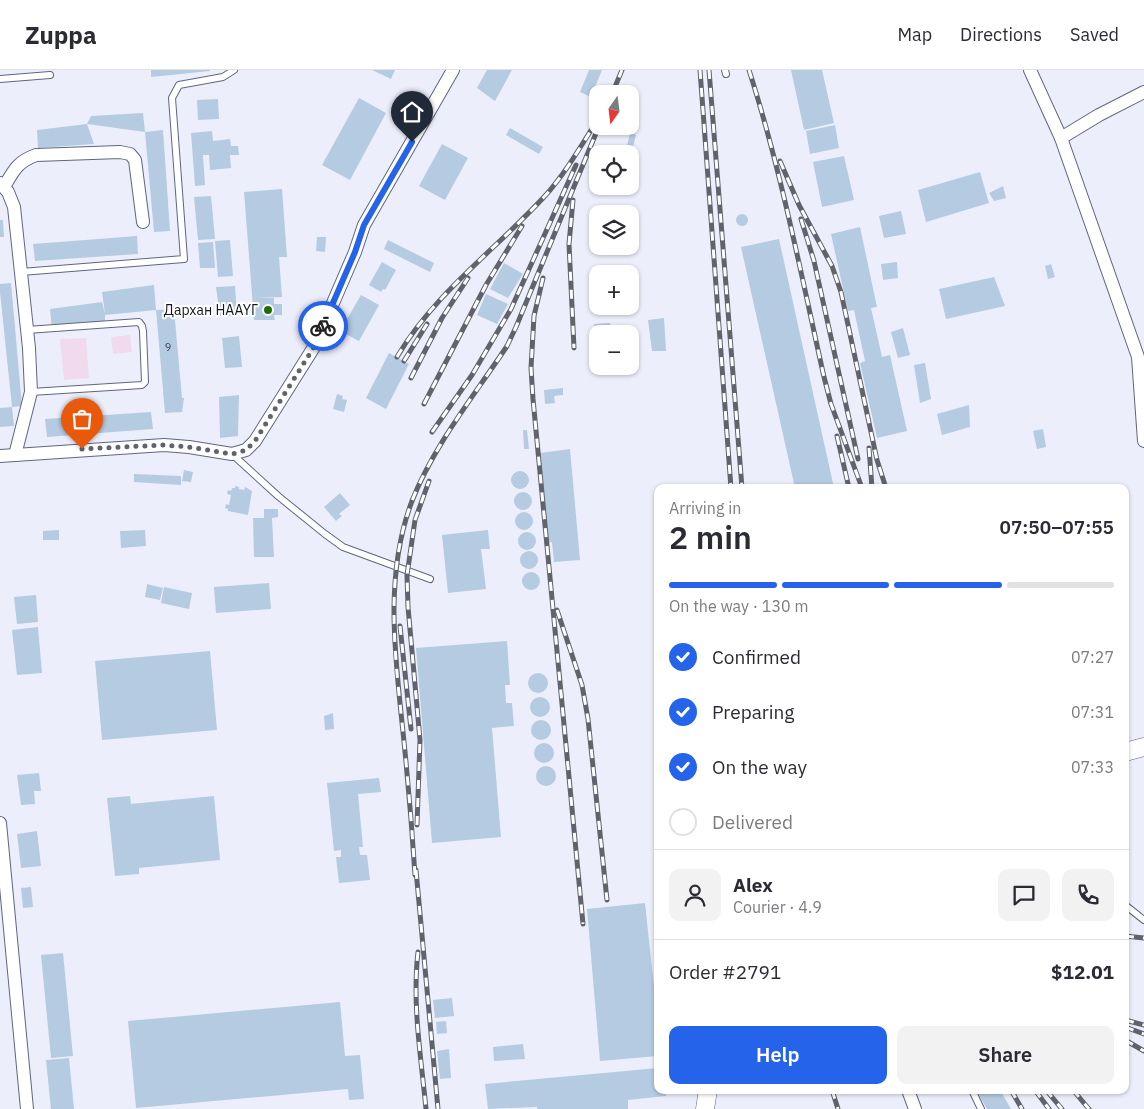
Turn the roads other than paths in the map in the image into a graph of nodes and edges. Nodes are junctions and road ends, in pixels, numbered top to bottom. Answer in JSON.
{"nodes":[{"id":1,"x":234,"y":70,"type":"edge"},
{"id":2,"x":454,"y":70,"type":"edge"},
{"id":3,"x":1030,"y":70,"type":"edge"},
{"id":4,"x":50,"y":75,"type":"dead end"},
{"id":5,"x":0,"y":79,"type":"edge"},
{"id":6,"x":1144,"y":92,"type":"edge"},
{"id":7,"x":1061,"y":138,"type":"junction"},
{"id":8,"x":2,"y":185,"type":"edge"},
{"id":9,"x":143,"y":222,"type":"dead end"},
{"id":10,"x":21,"y":272,"type":"junction"},
{"id":11,"x":27,"y":330,"type":"junction"},
{"id":12,"x":31,"y":392,"type":"junction"},
{"id":13,"x":1144,"y":441,"type":"edge"},
{"id":14,"x":232,"y":454,"type":"junction"},
{"id":15,"x":16,"y":455,"type":"junction"},
{"id":16,"x":0,"y":456,"type":"edge"},
{"id":17,"x":430,"y":580,"type":"dead end"},
{"id":18,"x":1144,"y":747,"type":"edge"},
{"id":19,"x":1129,"y":751,"type":"edge"},
{"id":20,"x":0,"y":823,"type":"edge"},
{"id":21,"x":1129,"y":908,"type":"edge"},
{"id":22,"x":1144,"y":920,"type":"edge"},
{"id":23,"x":707,"y":1094,"type":"edge"},
{"id":24,"x":909,"y":1094,"type":"edge"},
{"id":25,"x":974,"y":1094,"type":"edge"},
{"id":26,"x":27,"y":1109,"type":"edge"},
{"id":27,"x":705,"y":1109,"type":"edge"},
{"id":28,"x":915,"y":1109,"type":"edge"},
{"id":29,"x":982,"y":1109,"type":"edge"}],
"edges":[{"from":1,"to":10,"type":"lane"},
{"from":2,"to":14,"type":"street"},
{"from":3,"to":7,"type":"street"},
{"from":4,"to":5,"type":"lane"},
{"from":6,"to":7,"type":"street"},
{"from":7,"to":13,"type":"street"},
{"from":8,"to":9,"type":"street"},
{"from":8,"to":10,"type":"street"},
{"from":10,"to":11,"type":"street"},
{"from":11,"to":12,"type":"street"},
{"from":11,"to":12,"type":"lane"},
{"from":12,"to":15,"type":"street"},
{"from":14,"to":15,"type":"street"},
{"from":14,"to":17,"type":"lane"},
{"from":15,"to":16,"type":"street"},
{"from":18,"to":19,"type":"street"},
{"from":20,"to":26,"type":"street"},
{"from":21,"to":22,"type":"lane"},
{"from":23,"to":27,"type":"street"},
{"from":24,"to":28,"type":"street"},
{"from":25,"to":29,"type":"lane"}]}
